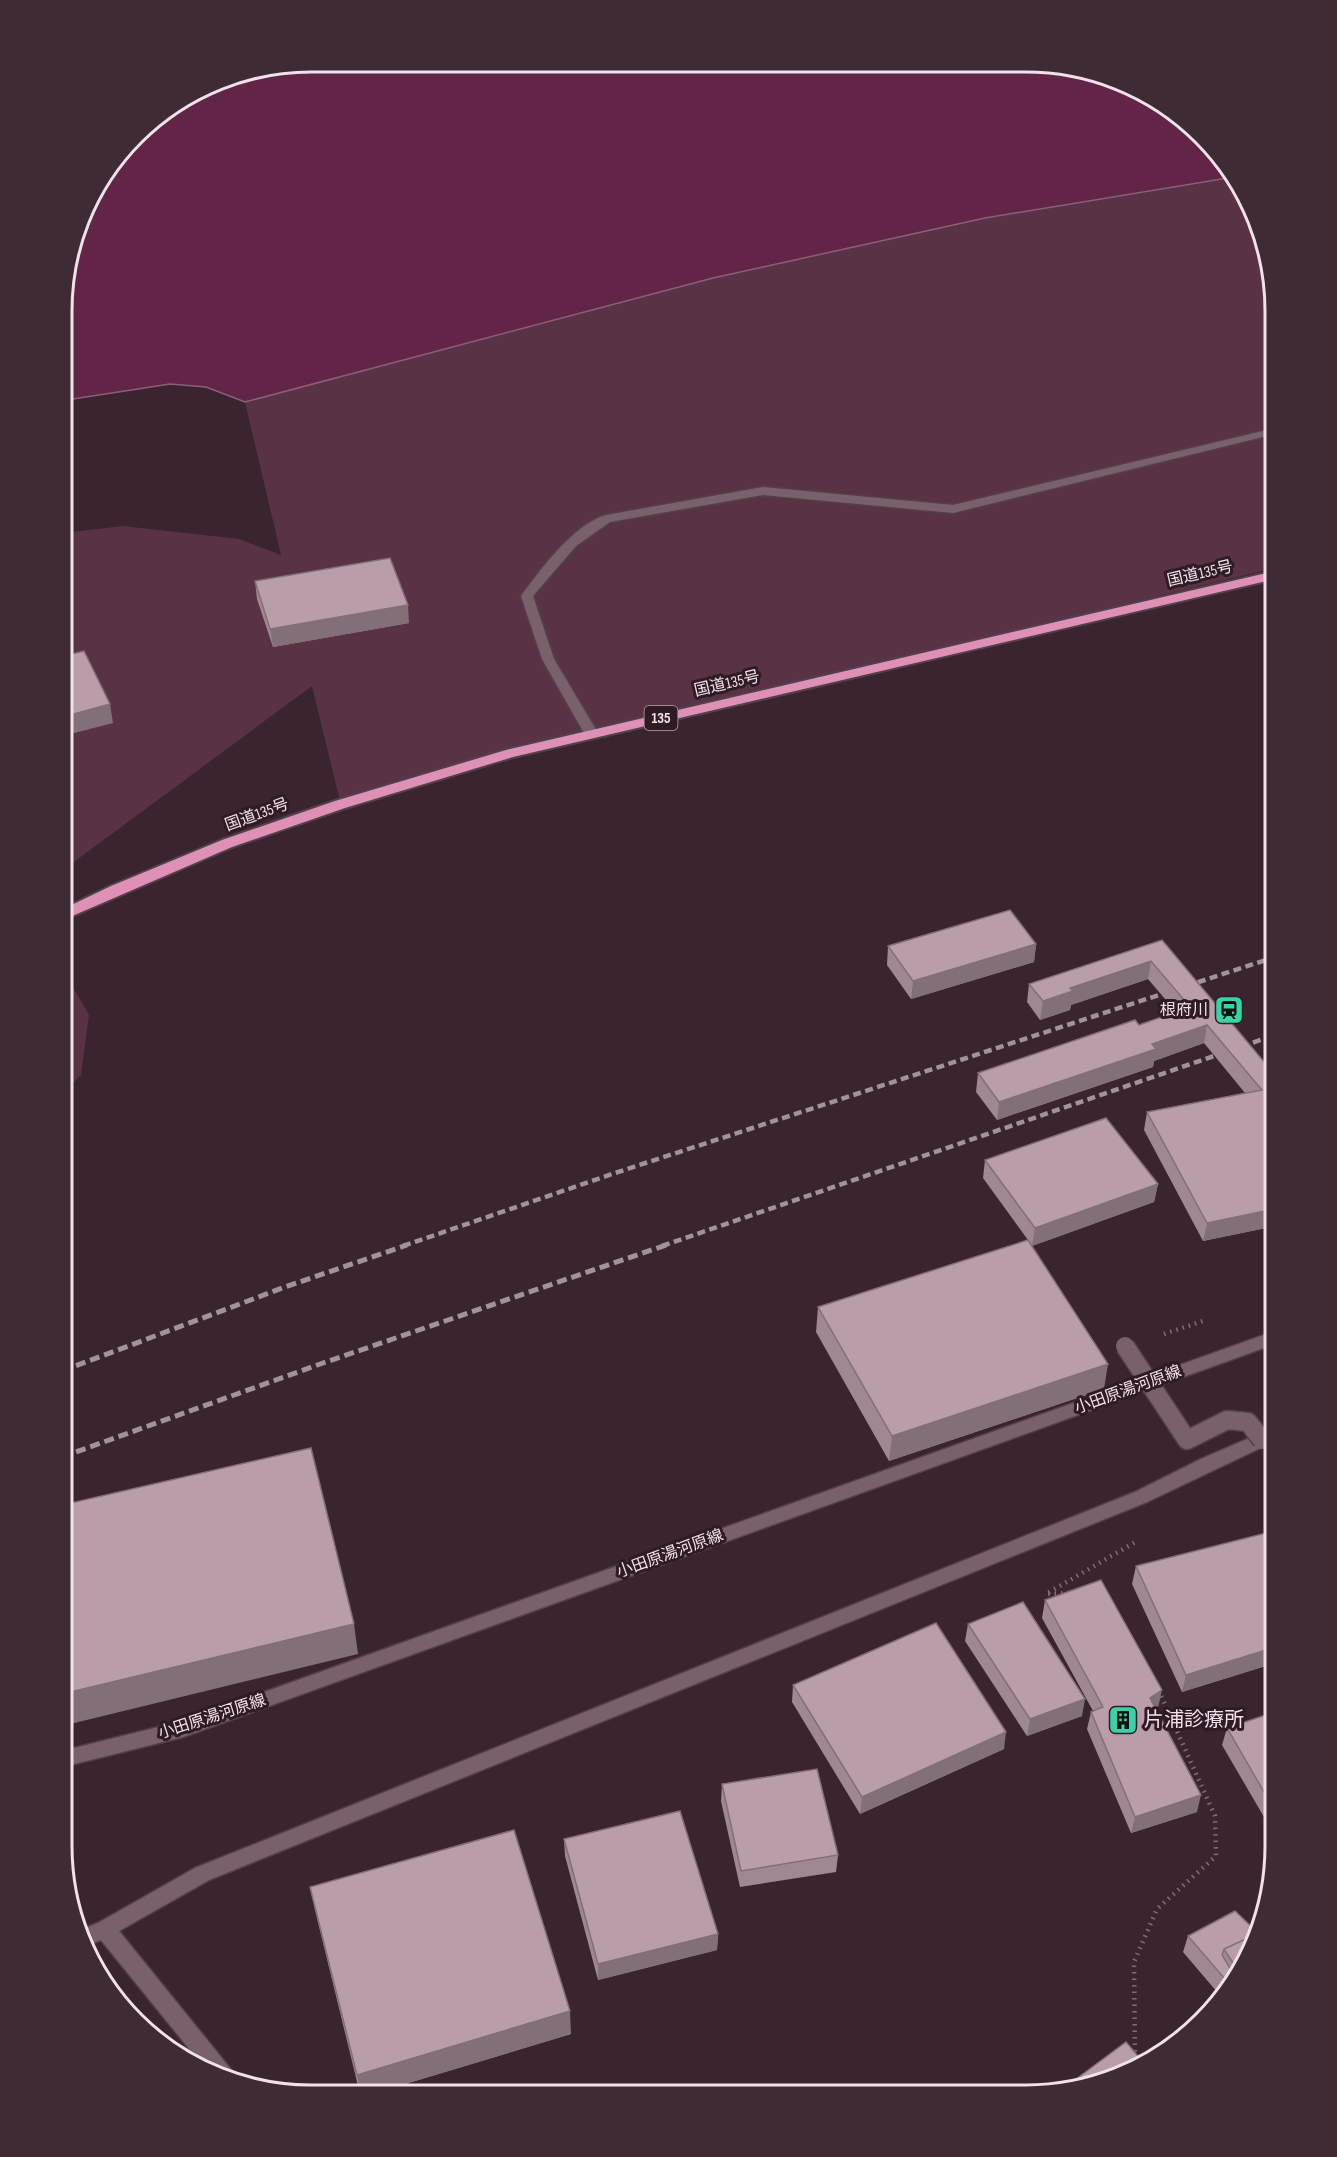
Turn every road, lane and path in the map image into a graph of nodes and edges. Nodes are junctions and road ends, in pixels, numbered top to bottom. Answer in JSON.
{"nodes":[{"id":1,"x":1265,"y":433,"type":"edge"},
{"id":2,"x":1265,"y":577,"type":"edge"},
{"id":3,"x":591,"y":734,"type":"junction"},
{"id":4,"x":72,"y":911,"type":"edge"},
{"id":5,"x":1265,"y":1341,"type":"edge"},
{"id":6,"x":1125,"y":1346,"type":"dead end"},
{"id":7,"x":1265,"y":1434,"type":"edge"},
{"id":8,"x":1265,"y":1439,"type":"edge"},
{"id":9,"x":1141,"y":1497,"type":"junction"},
{"id":10,"x":1077,"y":1592,"type":"edge"},
{"id":11,"x":1155,"y":1684,"type":"edge"},
{"id":12,"x":72,"y":1757,"type":"edge"},
{"id":13,"x":105,"y":1929,"type":"junction"},
{"id":14,"x":89,"y":1935,"type":"edge"},
{"id":15,"x":1135,"y":2059,"type":"edge"},
{"id":16,"x":215,"y":2065,"type":"edge"}],
"edges":[{"from":1,"to":3,"type":"street"},
{"from":2,"to":3,"type":"highway","name":"国道135号","number":"135"},
{"from":3,"to":4,"type":"highway","name":"国道135号","number":"135"},
{"from":5,"to":12,"type":"street","name":"小田原湯河原線"},
{"from":6,"to":7,"type":"street","bridge":true},
{"from":8,"to":9,"type":"street"},
{"from":9,"to":10,"type":"path"},
{"from":9,"to":13,"type":"street"},
{"from":11,"to":15,"type":"path"},
{"from":13,"to":14,"type":"street"},
{"from":13,"to":16,"type":"street"}]}
